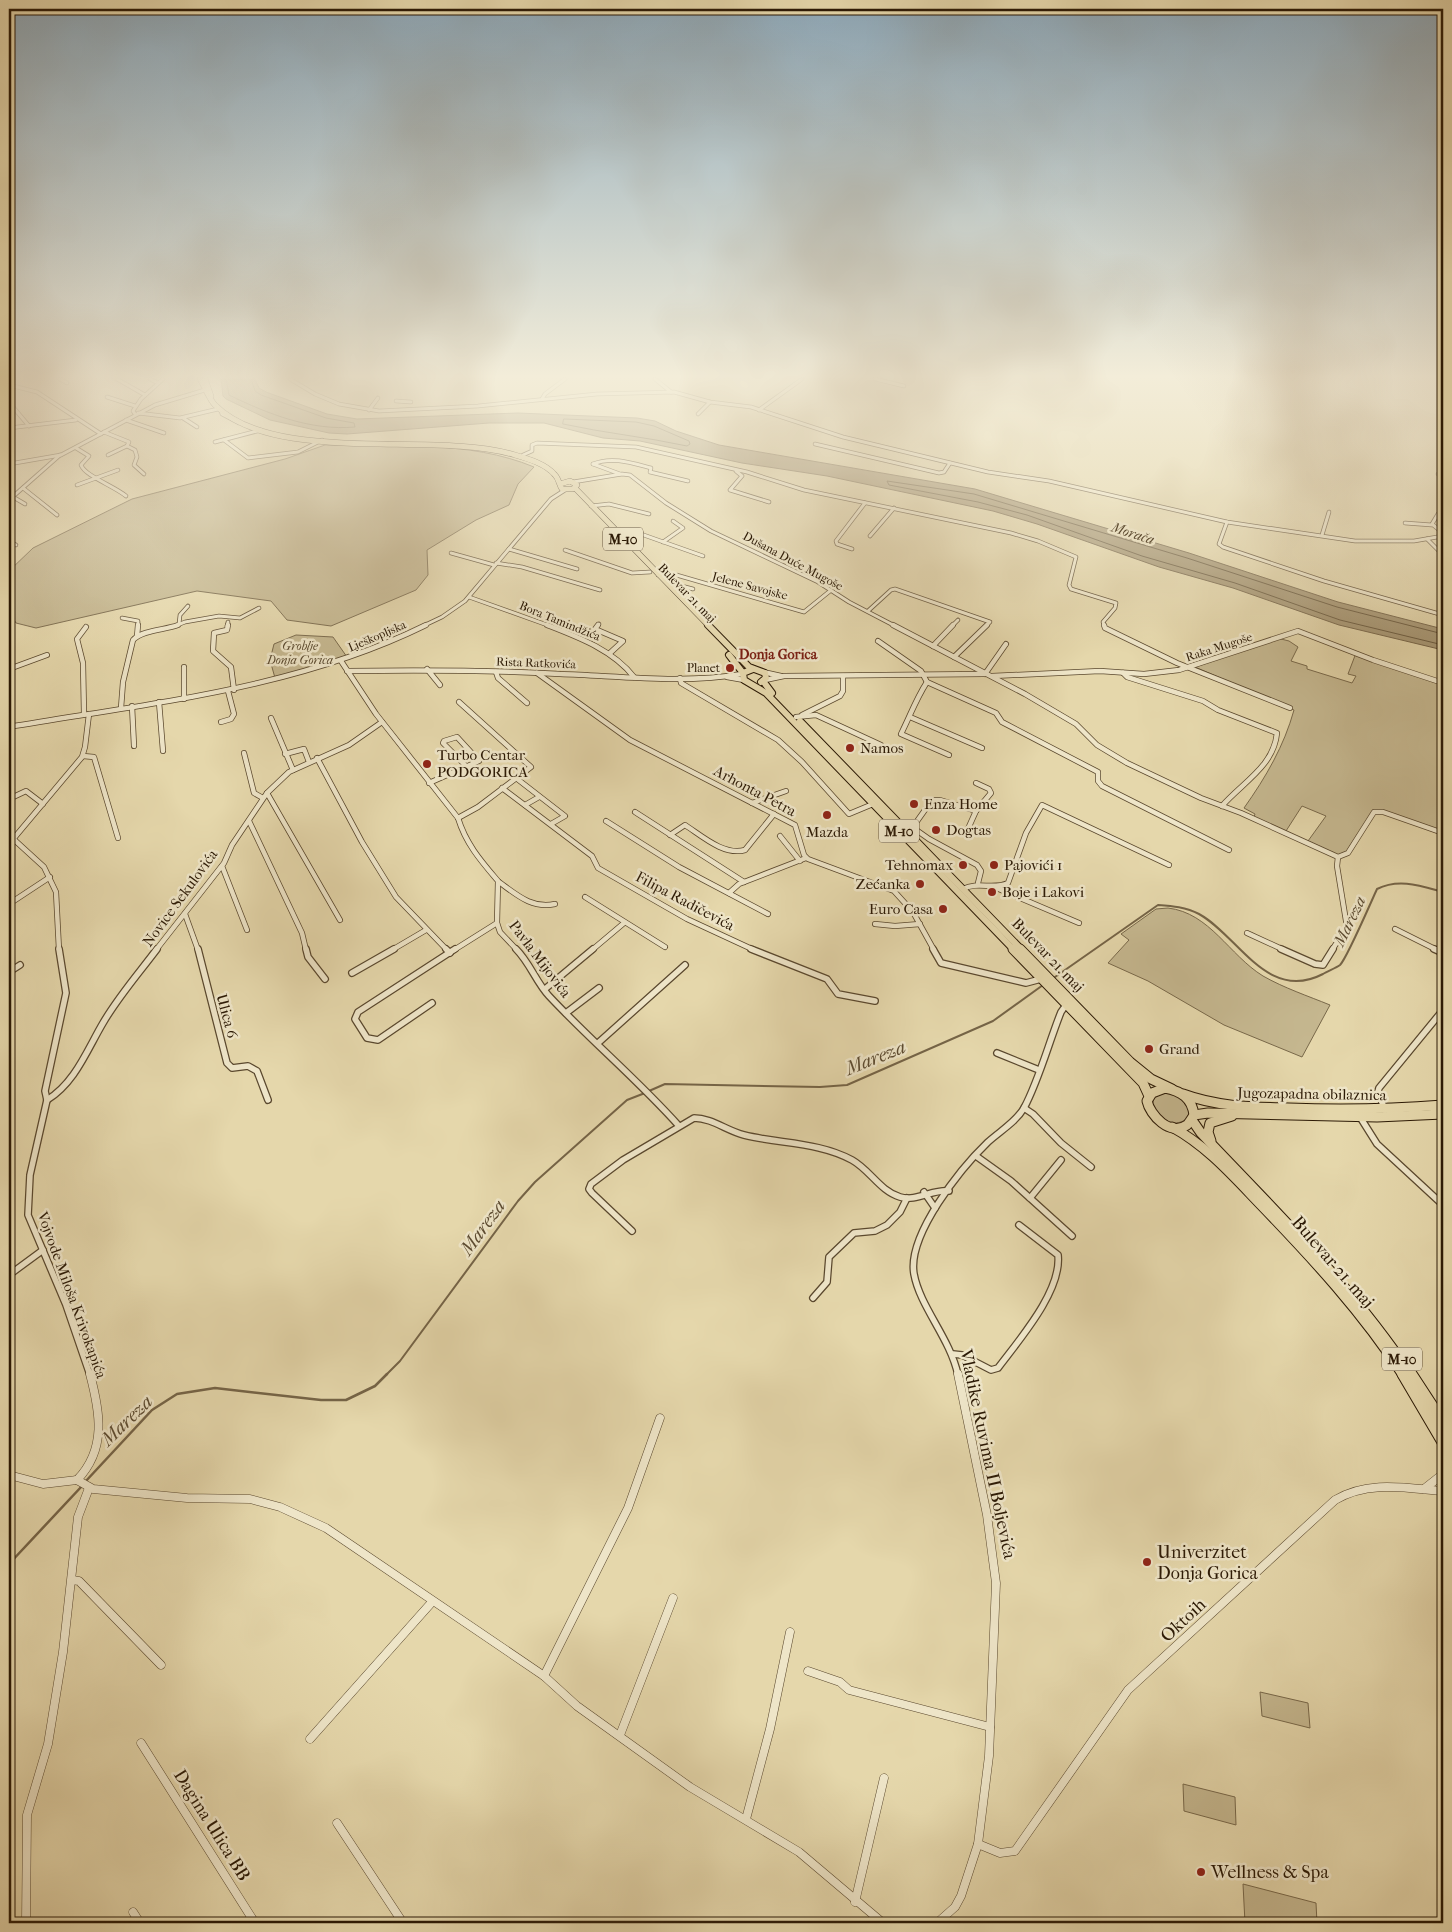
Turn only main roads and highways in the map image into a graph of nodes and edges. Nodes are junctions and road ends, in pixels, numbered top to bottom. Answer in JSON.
{"nodes":[{"id":1,"x":546,"y":469,"type":"edge"},
{"id":2,"x":552,"y":469,"type":"edge"},
{"id":3,"x":574,"y":484,"type":"junction"},
{"id":4,"x":563,"y":488,"type":"junction"},
{"id":5,"x":753,"y":669,"type":"junction"},
{"id":6,"x":743,"y":676,"type":"junction"},
{"id":7,"x":764,"y":680,"type":"junction"},
{"id":8,"x":752,"y":684,"type":"junction"},
{"id":9,"x":1172,"y":1089,"type":"junction"},
{"id":10,"x":1183,"y":1094,"type":"junction"},
{"id":11,"x":1149,"y":1096,"type":"junction"},
{"id":12,"x":1443,"y":1106,"type":"edge"},
{"id":13,"x":1234,"y":1113,"type":"junction"},
{"id":14,"x":1443,"y":1114,"type":"edge"},
{"id":15,"x":1193,"y":1118,"type":"junction"},
{"id":16,"x":1172,"y":1127,"type":"junction"},
{"id":17,"x":1214,"y":1147,"type":"junction"},
{"id":18,"x":1443,"y":1423,"type":"edge"},
{"id":19,"x":1443,"y":1442,"type":"edge"}],
"edges":[{"from":1,"to":4,"type":"main road","name":"Bulevar 21. maj","number":"M-10"},
{"from":2,"to":3,"type":"main road","name":"Bulevar 21. maj","number":"M-10"},
{"from":3,"to":4,"type":"main road"},
{"from":3,"to":4,"type":"main road"},
{"from":3,"to":5,"type":"main road","name":"Bulevar 21. maj","number":"M-10"},
{"from":4,"to":6,"type":"main road","name":"Bulevar 21. maj","number":"M-10"},
{"from":5,"to":6,"type":"main road"},
{"from":5,"to":7,"type":"main road","name":"Bulevar 21. maj","number":"M-10"},
{"from":6,"to":8,"type":"main road","name":"Bulevar 21. maj","number":"M-10"},
{"from":7,"to":8,"type":"main road"},
{"from":7,"to":9,"type":"main road","name":"Bulevar 21. maj","number":"M-10"},
{"from":8,"to":11,"type":"main road","name":"Bulevar 21. maj","number":"M-10"},
{"from":9,"to":10,"type":"main road","number":"M-10"},
{"from":9,"to":11,"type":"main road"},
{"from":10,"to":12,"type":"main road","name":"Jugozapadna obilaznica"},
{"from":10,"to":15,"type":"main road","number":"M-10"},
{"from":11,"to":16,"type":"main road","number":"M-10"},
{"from":13,"to":14,"type":"main road","name":"Jugozapadna obilaznica"},
{"from":13,"to":15,"type":"main road","name":"Jugozapadna obilaznica"},
{"from":13,"to":17,"type":"main road"},
{"from":15,"to":16,"type":"main road"},
{"from":15,"to":17,"type":"main road","name":"Bulevar 21. maj","number":"M-10"},
{"from":16,"to":19,"type":"main road","name":"Bulevar 21. maj","number":"M-10"},
{"from":17,"to":18,"type":"main road","name":"Bulevar 21. maj","number":"M-10"}]}
